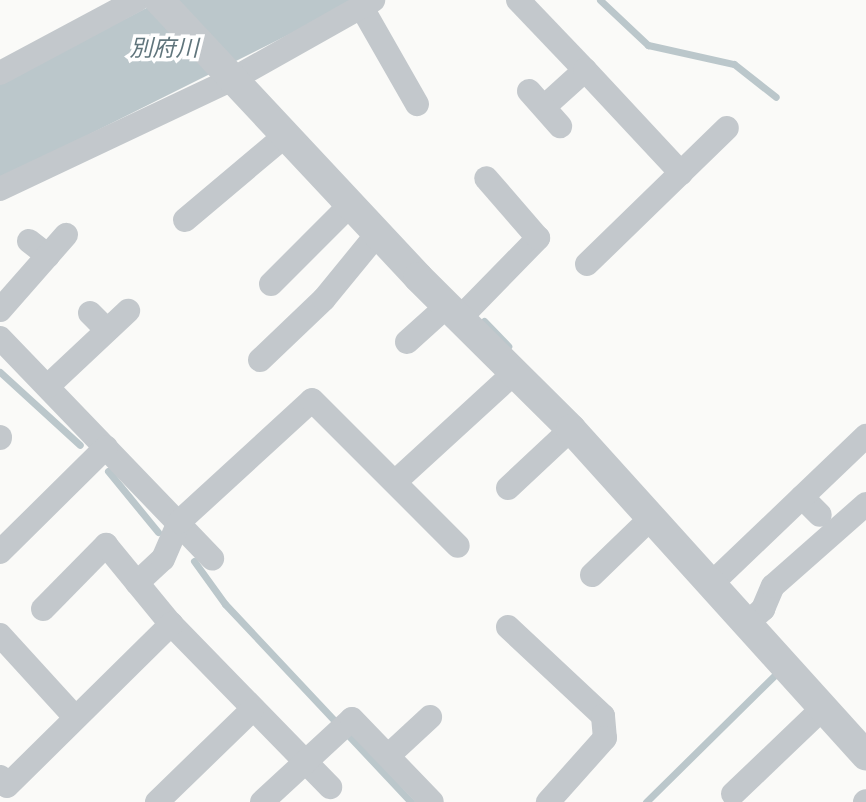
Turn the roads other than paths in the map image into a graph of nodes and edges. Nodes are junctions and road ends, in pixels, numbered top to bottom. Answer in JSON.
{"nodes":[{"id":1,"x":137,"y":0,"type":"edge"},
{"id":2,"x":159,"y":0,"type":"edge"},
{"id":3,"x":518,"y":0,"type":"edge"},
{"id":4,"x":367,"y":3,"type":"edge"},
{"id":5,"x":585,"y":69,"type":"junction"},
{"id":6,"x":0,"y":74,"type":"edge"},
{"id":7,"x":233,"y":79,"type":"junction"},
{"id":8,"x":417,"y":104,"type":"dead end"},
{"id":9,"x":560,"y":126,"type":"dead end"},
{"id":10,"x":727,"y":128,"type":"dead end"},
{"id":11,"x":286,"y":135,"type":"junction"},
{"id":12,"x":681,"y":173,"type":"junction"},
{"id":13,"x":486,"y":178,"type":"dead end"},
{"id":14,"x":0,"y":189,"type":"edge"},
{"id":15,"x":350,"y":205,"type":"junction"},
{"id":16,"x":185,"y":220,"type":"dead end"},
{"id":17,"x":378,"y":233,"type":"junction"},
{"id":18,"x":66,"y":235,"type":"dead end"},
{"id":19,"x":587,"y":264,"type":"dead end"},
{"id":20,"x":271,"y":284,"type":"dead end"},
{"id":21,"x":0,"y":310,"type":"edge"},
{"id":22,"x":128,"y":311,"type":"dead end"},
{"id":23,"x":454,"y":312,"type":"junction"},
{"id":24,"x":0,"y":338,"type":"edge"},
{"id":25,"x":407,"y":342,"type":"dead end"},
{"id":26,"x":260,"y":360,"type":"dead end"},
{"id":27,"x":515,"y":372,"type":"junction"},
{"id":28,"x":48,"y":386,"type":"junction"},
{"id":29,"x":571,"y":429,"type":"junction"},
{"id":30,"x":866,"y":436,"type":"edge"},
{"id":31,"x":106,"y":447,"type":"junction"},
{"id":32,"x":395,"y":482,"type":"junction"},
{"id":33,"x":508,"y":488,"type":"dead end"},
{"id":34,"x":866,"y":504,"type":"edge"},
{"id":35,"x":650,"y":519,"type":"junction"},
{"id":36,"x":177,"y":527,"type":"junction"},
{"id":37,"x":458,"y":546,"type":"dead end"},
{"id":38,"x":0,"y":552,"type":"edge"},
{"id":39,"x":212,"y":558,"type":"dead end"},
{"id":40,"x":592,"y":575,"type":"dead end"},
{"id":41,"x":718,"y":580,"type":"junction"},
{"id":42,"x":137,"y":583,"type":"junction"},
{"id":43,"x":43,"y":609,"type":"dead end"},
{"id":44,"x":754,"y":618,"type":"junction"},
{"id":45,"x":171,"y":624,"type":"junction"},
{"id":46,"x":508,"y":627,"type":"dead end"},
{"id":47,"x":0,"y":635,"type":"edge"},
{"id":48,"x":822,"y":709,"type":"junction"},
{"id":49,"x":253,"y":710,"type":"junction"},
{"id":50,"x":430,"y":717,"type":"dead end"},
{"id":51,"x":75,"y":718,"type":"junction"},
{"id":52,"x":389,"y":755,"type":"junction"},
{"id":53,"x":866,"y":756,"type":"edge"},
{"id":54,"x":305,"y":763,"type":"junction"},
{"id":55,"x":0,"y":778,"type":"edge"},
{"id":56,"x":330,"y":787,"type":"dead end"},
{"id":57,"x":733,"y":794,"type":"dead end"},
{"id":58,"x":158,"y":802,"type":"edge"},
{"id":59,"x":262,"y":802,"type":"edge"},
{"id":60,"x":432,"y":802,"type":"edge"},
{"id":61,"x":548,"y":802,"type":"edge"}],
"edges":[{"from":1,"to":6,"type":"street"},
{"from":2,"to":7,"type":"street"},
{"from":3,"to":5,"type":"street"},
{"from":4,"to":7,"type":"street"},
{"from":4,"to":8,"type":"street"},
{"from":5,"to":9,"type":"street"},
{"from":5,"to":12,"type":"street"},
{"from":7,"to":11,"type":"street"},
{"from":7,"to":14,"type":"street"},
{"from":10,"to":12,"type":"street"},
{"from":11,"to":15,"type":"street"},
{"from":11,"to":16,"type":"street"},
{"from":12,"to":19,"type":"street"},
{"from":13,"to":23,"type":"street"},
{"from":15,"to":17,"type":"street"},
{"from":15,"to":20,"type":"street"},
{"from":17,"to":23,"type":"street"},
{"from":17,"to":26,"type":"street"},
{"from":18,"to":21,"type":"street"},
{"from":22,"to":28,"type":"street"},
{"from":23,"to":25,"type":"street"},
{"from":23,"to":27,"type":"street"},
{"from":24,"to":28,"type":"street"},
{"from":27,"to":29,"type":"street"},
{"from":27,"to":32,"type":"street"},
{"from":28,"to":31,"type":"street"},
{"from":29,"to":33,"type":"street"},
{"from":29,"to":35,"type":"street"},
{"from":30,"to":41,"type":"street"},
{"from":31,"to":36,"type":"street"},
{"from":31,"to":38,"type":"street"},
{"from":32,"to":36,"type":"street"},
{"from":32,"to":37,"type":"street"},
{"from":34,"to":44,"type":"street"},
{"from":35,"to":40,"type":"street"},
{"from":35,"to":41,"type":"street"},
{"from":36,"to":39,"type":"street"},
{"from":36,"to":42,"type":"street"},
{"from":41,"to":44,"type":"street"},
{"from":42,"to":43,"type":"street"},
{"from":42,"to":45,"type":"street"},
{"from":44,"to":48,"type":"street"},
{"from":45,"to":49,"type":"street"},
{"from":45,"to":51,"type":"street"},
{"from":46,"to":61,"type":"street"},
{"from":47,"to":51,"type":"street"},
{"from":48,"to":53,"type":"street"},
{"from":48,"to":57,"type":"street"},
{"from":49,"to":54,"type":"street"},
{"from":49,"to":58,"type":"street"},
{"from":50,"to":52,"type":"street"},
{"from":51,"to":55,"type":"street"},
{"from":52,"to":54,"type":"street"},
{"from":52,"to":60,"type":"street"},
{"from":54,"to":56,"type":"street"},
{"from":54,"to":59,"type":"street"}]}
